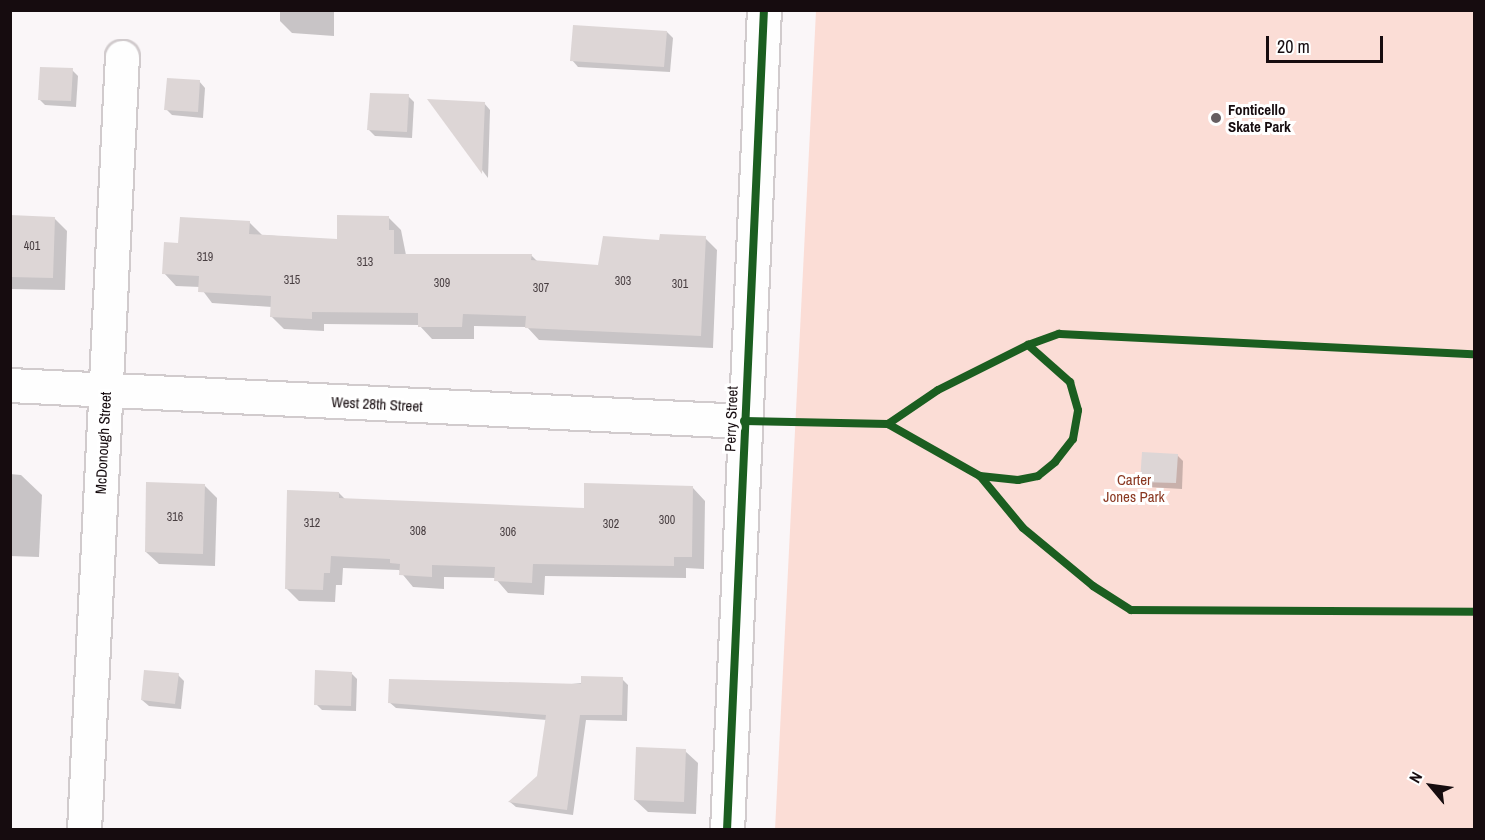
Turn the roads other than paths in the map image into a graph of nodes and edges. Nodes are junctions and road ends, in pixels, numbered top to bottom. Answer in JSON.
{"nodes":[{"id":1,"x":764,"y":10,"type":"edge"},
{"id":2,"x":122,"y":57,"type":"dead end"},
{"id":3,"x":10,"y":385,"type":"edge"},
{"id":4,"x":106,"y":391,"type":"junction"},
{"id":5,"x":744,"y":421,"type":"junction"},
{"id":6,"x":84,"y":830,"type":"edge"},
{"id":7,"x":727,"y":830,"type":"edge"}],
"edges":[{"from":1,"to":5,"type":"street","name":"Perry Street"},
{"from":2,"to":4,"type":"street","name":"McDonough Street"},
{"from":3,"to":4,"type":"street","name":"West 28th Street"},
{"from":4,"to":5,"type":"street","name":"West 28th Street"},
{"from":4,"to":6,"type":"street","name":"McDonough Street"},
{"from":5,"to":7,"type":"street","name":"Perry Street"}]}
